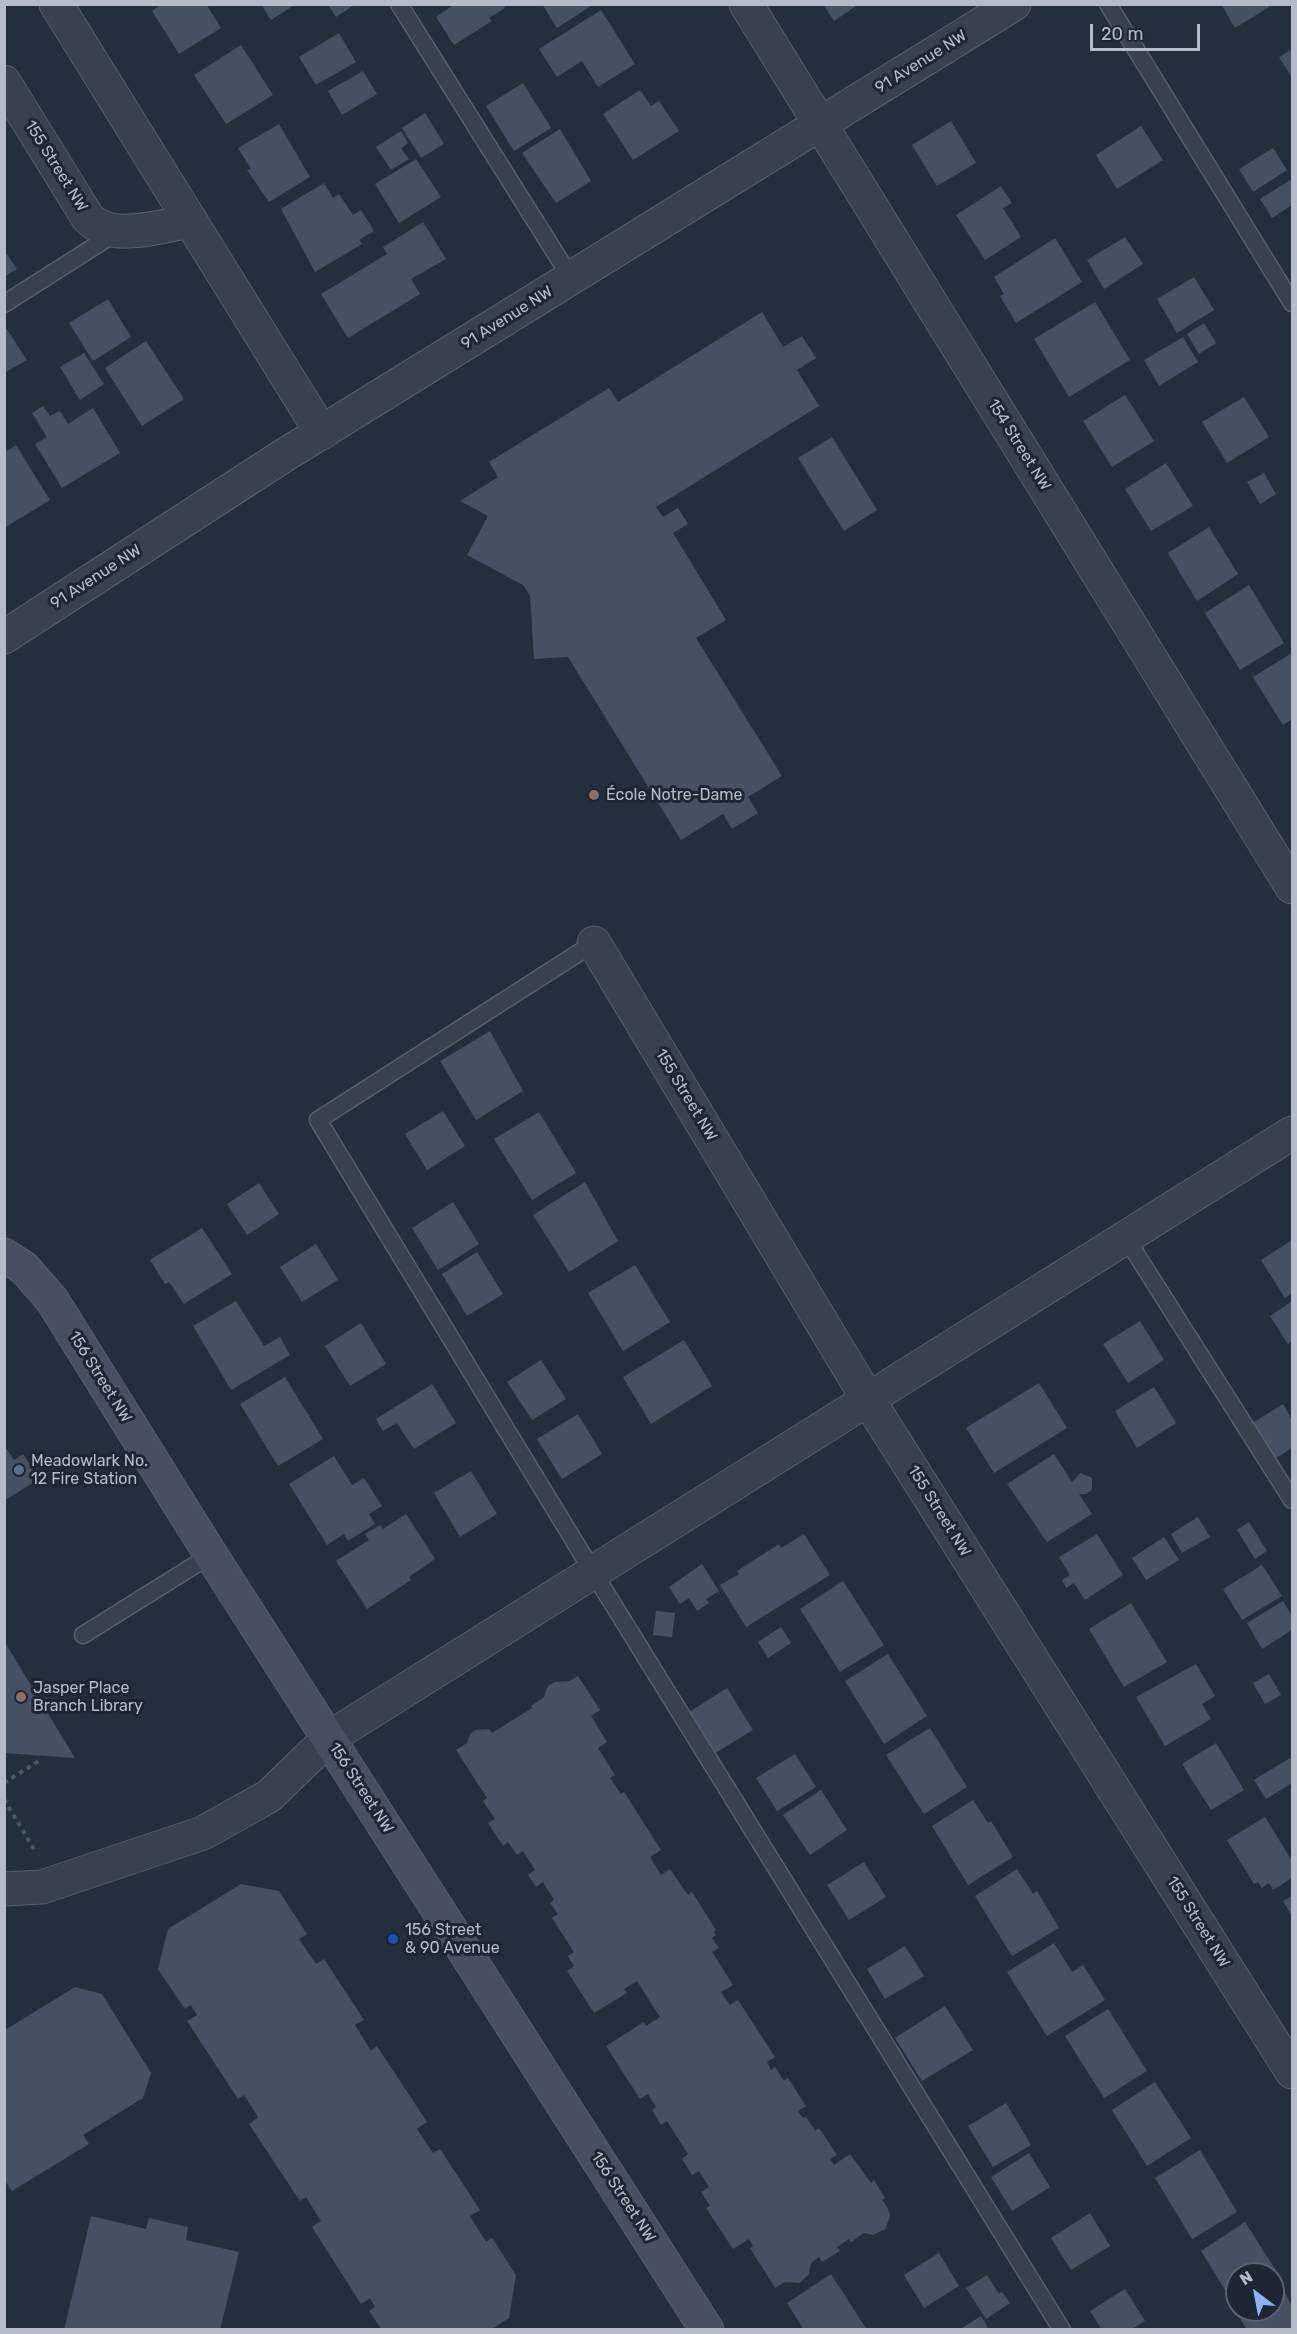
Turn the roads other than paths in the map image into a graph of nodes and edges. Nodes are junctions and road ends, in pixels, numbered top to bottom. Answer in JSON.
{"nodes":[{"id":1,"x":56,"y":4,"type":"edge"},
{"id":2,"x":399,"y":4,"type":"edge"},
{"id":3,"x":746,"y":4,"type":"edge"},
{"id":4,"x":1014,"y":4,"type":"edge"},
{"id":5,"x":1108,"y":4,"type":"edge"},
{"id":6,"x":4,"y":82,"type":"edge"},
{"id":7,"x":820,"y":124,"type":"junction"},
{"id":8,"x":191,"y":221,"type":"junction"},
{"id":9,"x":117,"y":232,"type":"junction"},
{"id":10,"x":571,"y":278,"type":"junction"},
{"id":11,"x":4,"y":303,"type":"edge"},
{"id":12,"x":1293,"y":303,"type":"edge"},
{"id":13,"x":322,"y":433,"type":"junction"},
{"id":14,"x":5,"y":636,"type":"edge"},
{"id":15,"x":1293,"y":887,"type":"edge"},
{"id":16,"x":594,"y":943,"type":"joint"},
{"id":17,"x":1293,"y":1133,"type":"edge"},
{"id":18,"x":1126,"y":1238,"type":"junction"},
{"id":19,"x":4,"y":1256,"type":"edge"},
{"id":20,"x":869,"y":1401,"type":"junction"},
{"id":21,"x":1293,"y":1500,"type":"edge"},
{"id":22,"x":211,"y":1555,"type":"junction"},
{"id":23,"x":593,"y":1572,"type":"junction"},
{"id":24,"x":83,"y":1635,"type":"dead end"},
{"id":25,"x":329,"y":1738,"type":"junction"},
{"id":26,"x":4,"y":1889,"type":"edge"},
{"id":27,"x":1293,"y":2072,"type":"edge"},
{"id":28,"x":707,"y":2330,"type":"edge"},
{"id":29,"x":1062,"y":2330,"type":"edge"}],
"edges":[{"from":1,"to":8,"type":"street"},
{"from":2,"to":10,"type":"lane"},
{"from":3,"to":7,"type":"street","name":"154 Street NW"},
{"from":4,"to":7,"type":"street","name":"91 Avenue NW"},
{"from":5,"to":12,"type":"lane"},
{"from":6,"to":9,"type":"street","name":"155 Street NW"},
{"from":7,"to":10,"type":"street","name":"91 Avenue NW"},
{"from":7,"to":15,"type":"street","name":"154 Street NW"},
{"from":8,"to":9,"type":"street"},
{"from":8,"to":13,"type":"street"},
{"from":9,"to":11,"type":"lane"},
{"from":10,"to":13,"type":"street","name":"91 Avenue NW"},
{"from":13,"to":14,"type":"street","name":"91 Avenue NW"},
{"from":16,"to":20,"type":"street","name":"155 Street NW"},
{"from":16,"to":23,"type":"lane"},
{"from":17,"to":18,"type":"street"},
{"from":18,"to":20,"type":"street"},
{"from":18,"to":21,"type":"lane"},
{"from":19,"to":22,"type":"street","name":"156 Street NW"},
{"from":20,"to":23,"type":"street"},
{"from":20,"to":27,"type":"street","name":"155 Street NW"},
{"from":22,"to":24,"type":"lane"},
{"from":22,"to":25,"type":"street","name":"156 Street NW"},
{"from":23,"to":25,"type":"street"},
{"from":23,"to":29,"type":"lane"},
{"from":25,"to":26,"type":"street"},
{"from":25,"to":28,"type":"street","name":"156 Street NW"}]}
